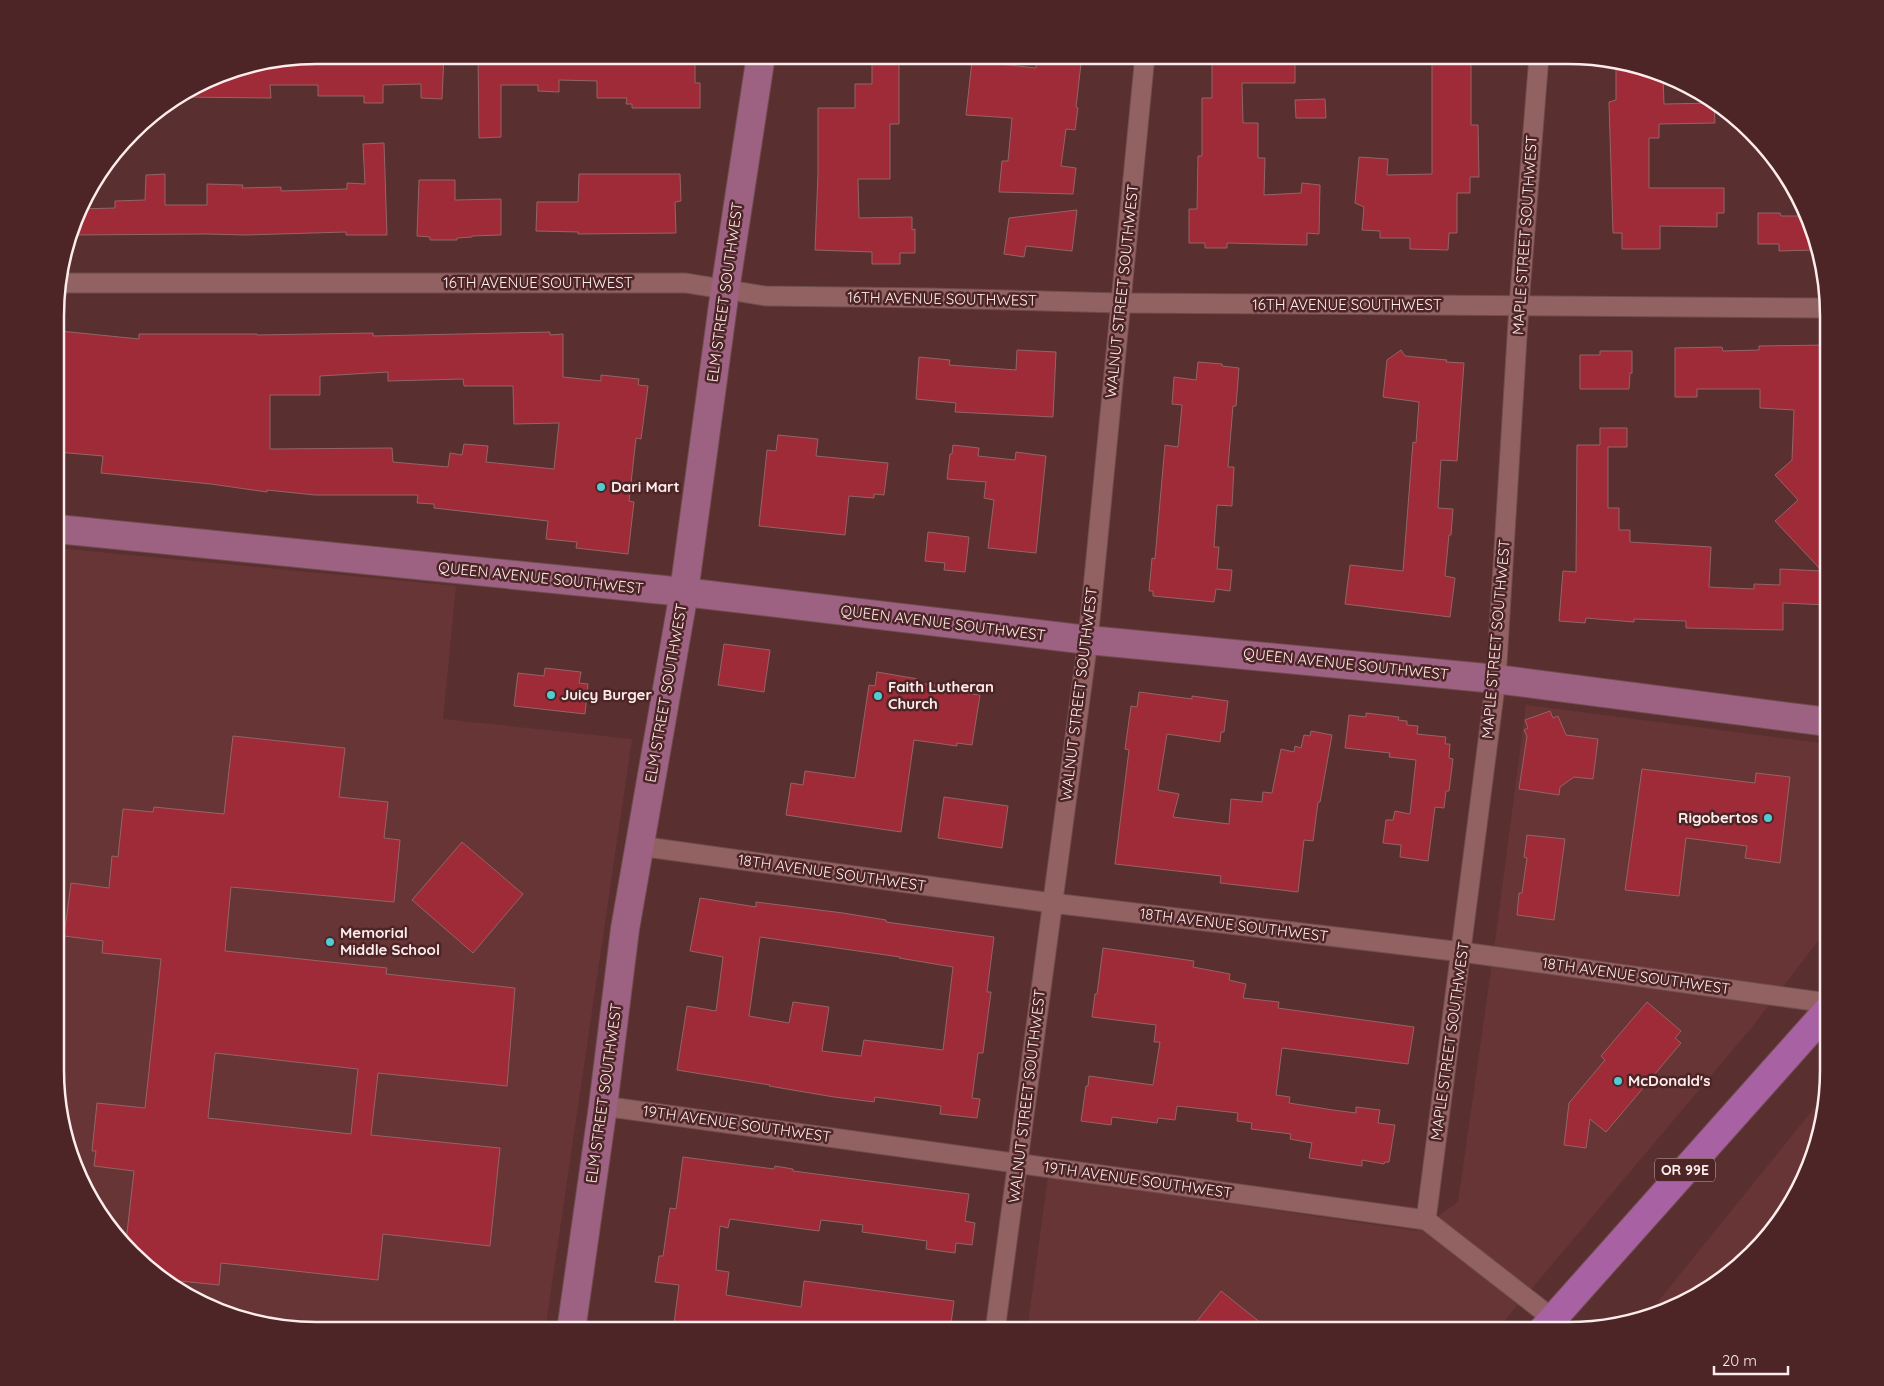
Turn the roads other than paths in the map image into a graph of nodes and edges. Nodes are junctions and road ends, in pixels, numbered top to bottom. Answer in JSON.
{"nodes":[{"id":1,"x":760,"y":64,"type":"edge"},
{"id":2,"x":1144,"y":64,"type":"edge"},
{"id":3,"x":1538,"y":64,"type":"edge"},
{"id":4,"x":66,"y":283,"type":"edge"},
{"id":5,"x":725,"y":290,"type":"junction"},
{"id":6,"x":1121,"y":303,"type":"junction"},
{"id":7,"x":1519,"y":305,"type":"junction"},
{"id":8,"x":1820,"y":308,"type":"edge"},
{"id":9,"x":64,"y":530,"type":"edge"},
{"id":10,"x":684,"y":592,"type":"junction"},
{"id":11,"x":1088,"y":640,"type":"junction"},
{"id":12,"x":1496,"y":679,"type":"junction"},
{"id":13,"x":1820,"y":721,"type":"edge"},
{"id":14,"x":639,"y":846,"type":"junction"},
{"id":15,"x":1052,"y":903,"type":"junction"},
{"id":16,"x":1462,"y":952,"type":"junction"},
{"id":17,"x":1820,"y":1002,"type":"edge"},
{"id":18,"x":1820,"y":1019,"type":"edge"},
{"id":19,"x":603,"y":1106,"type":"junction"},
{"id":20,"x":1018,"y":1163,"type":"junction"},
{"id":21,"x":1426,"y":1220,"type":"junction"},
{"id":22,"x":572,"y":1322,"type":"edge"},
{"id":23,"x":996,"y":1322,"type":"edge"},
{"id":24,"x":1544,"y":1322,"type":"edge"},
{"id":25,"x":1550,"y":1322,"type":"edge"}],
"edges":[{"from":1,"to":5,"type":"main road","name":"ELM STREET SOUTHWEST"},
{"from":2,"to":6,"type":"street","name":"WALNUT STREET SOUTHWEST"},
{"from":3,"to":7,"type":"street","name":"MAPLE STREET SOUTHWEST"},
{"from":4,"to":5,"type":"street","name":"16TH AVENUE SOUTHWEST"},
{"from":5,"to":6,"type":"street","name":"16TH AVENUE SOUTHWEST"},
{"from":5,"to":10,"type":"main road","name":"ELM STREET SOUTHWEST"},
{"from":6,"to":7,"type":"street","name":"16TH AVENUE SOUTHWEST"},
{"from":6,"to":11,"type":"street","name":"WALNUT STREET SOUTHWEST"},
{"from":7,"to":8,"type":"street","name":"16TH AVENUE SOUTHWEST"},
{"from":7,"to":12,"type":"street","name":"MAPLE STREET SOUTHWEST"},
{"from":9,"to":10,"type":"main road","name":"QUEEN AVENUE SOUTHWEST"},
{"from":10,"to":11,"type":"main road","name":"QUEEN AVENUE SOUTHWEST"},
{"from":10,"to":14,"type":"main road","name":"ELM STREET SOUTHWEST"},
{"from":11,"to":12,"type":"main road","name":"QUEEN AVENUE SOUTHWEST"},
{"from":11,"to":15,"type":"street","name":"WALNUT STREET SOUTHWEST"},
{"from":12,"to":13,"type":"main road","name":"QUEEN AVENUE SOUTHWEST"},
{"from":12,"to":16,"type":"street","name":"MAPLE STREET SOUTHWEST"},
{"from":14,"to":15,"type":"street","name":"18TH AVENUE SOUTHWEST"},
{"from":14,"to":19,"type":"main road","name":"ELM STREET SOUTHWEST"},
{"from":15,"to":16,"type":"street","name":"18TH AVENUE SOUTHWEST"},
{"from":15,"to":20,"type":"street","name":"WALNUT STREET SOUTHWEST"},
{"from":16,"to":17,"type":"street","name":"18TH AVENUE SOUTHWEST"},
{"from":16,"to":21,"type":"street","name":"MAPLE STREET SOUTHWEST"},
{"from":18,"to":25,"type":"main road","number":"OR 99E"},
{"from":19,"to":20,"type":"street","name":"19TH AVENUE SOUTHWEST"},
{"from":19,"to":22,"type":"main road","name":"ELM STREET SOUTHWEST"},
{"from":20,"to":21,"type":"street","name":"19TH AVENUE SOUTHWEST"},
{"from":20,"to":23,"type":"street","name":"WALNUT STREET SOUTHWEST"},
{"from":21,"to":24,"type":"street","name":"19TH AVENUE SOUTHWEST"}]}
